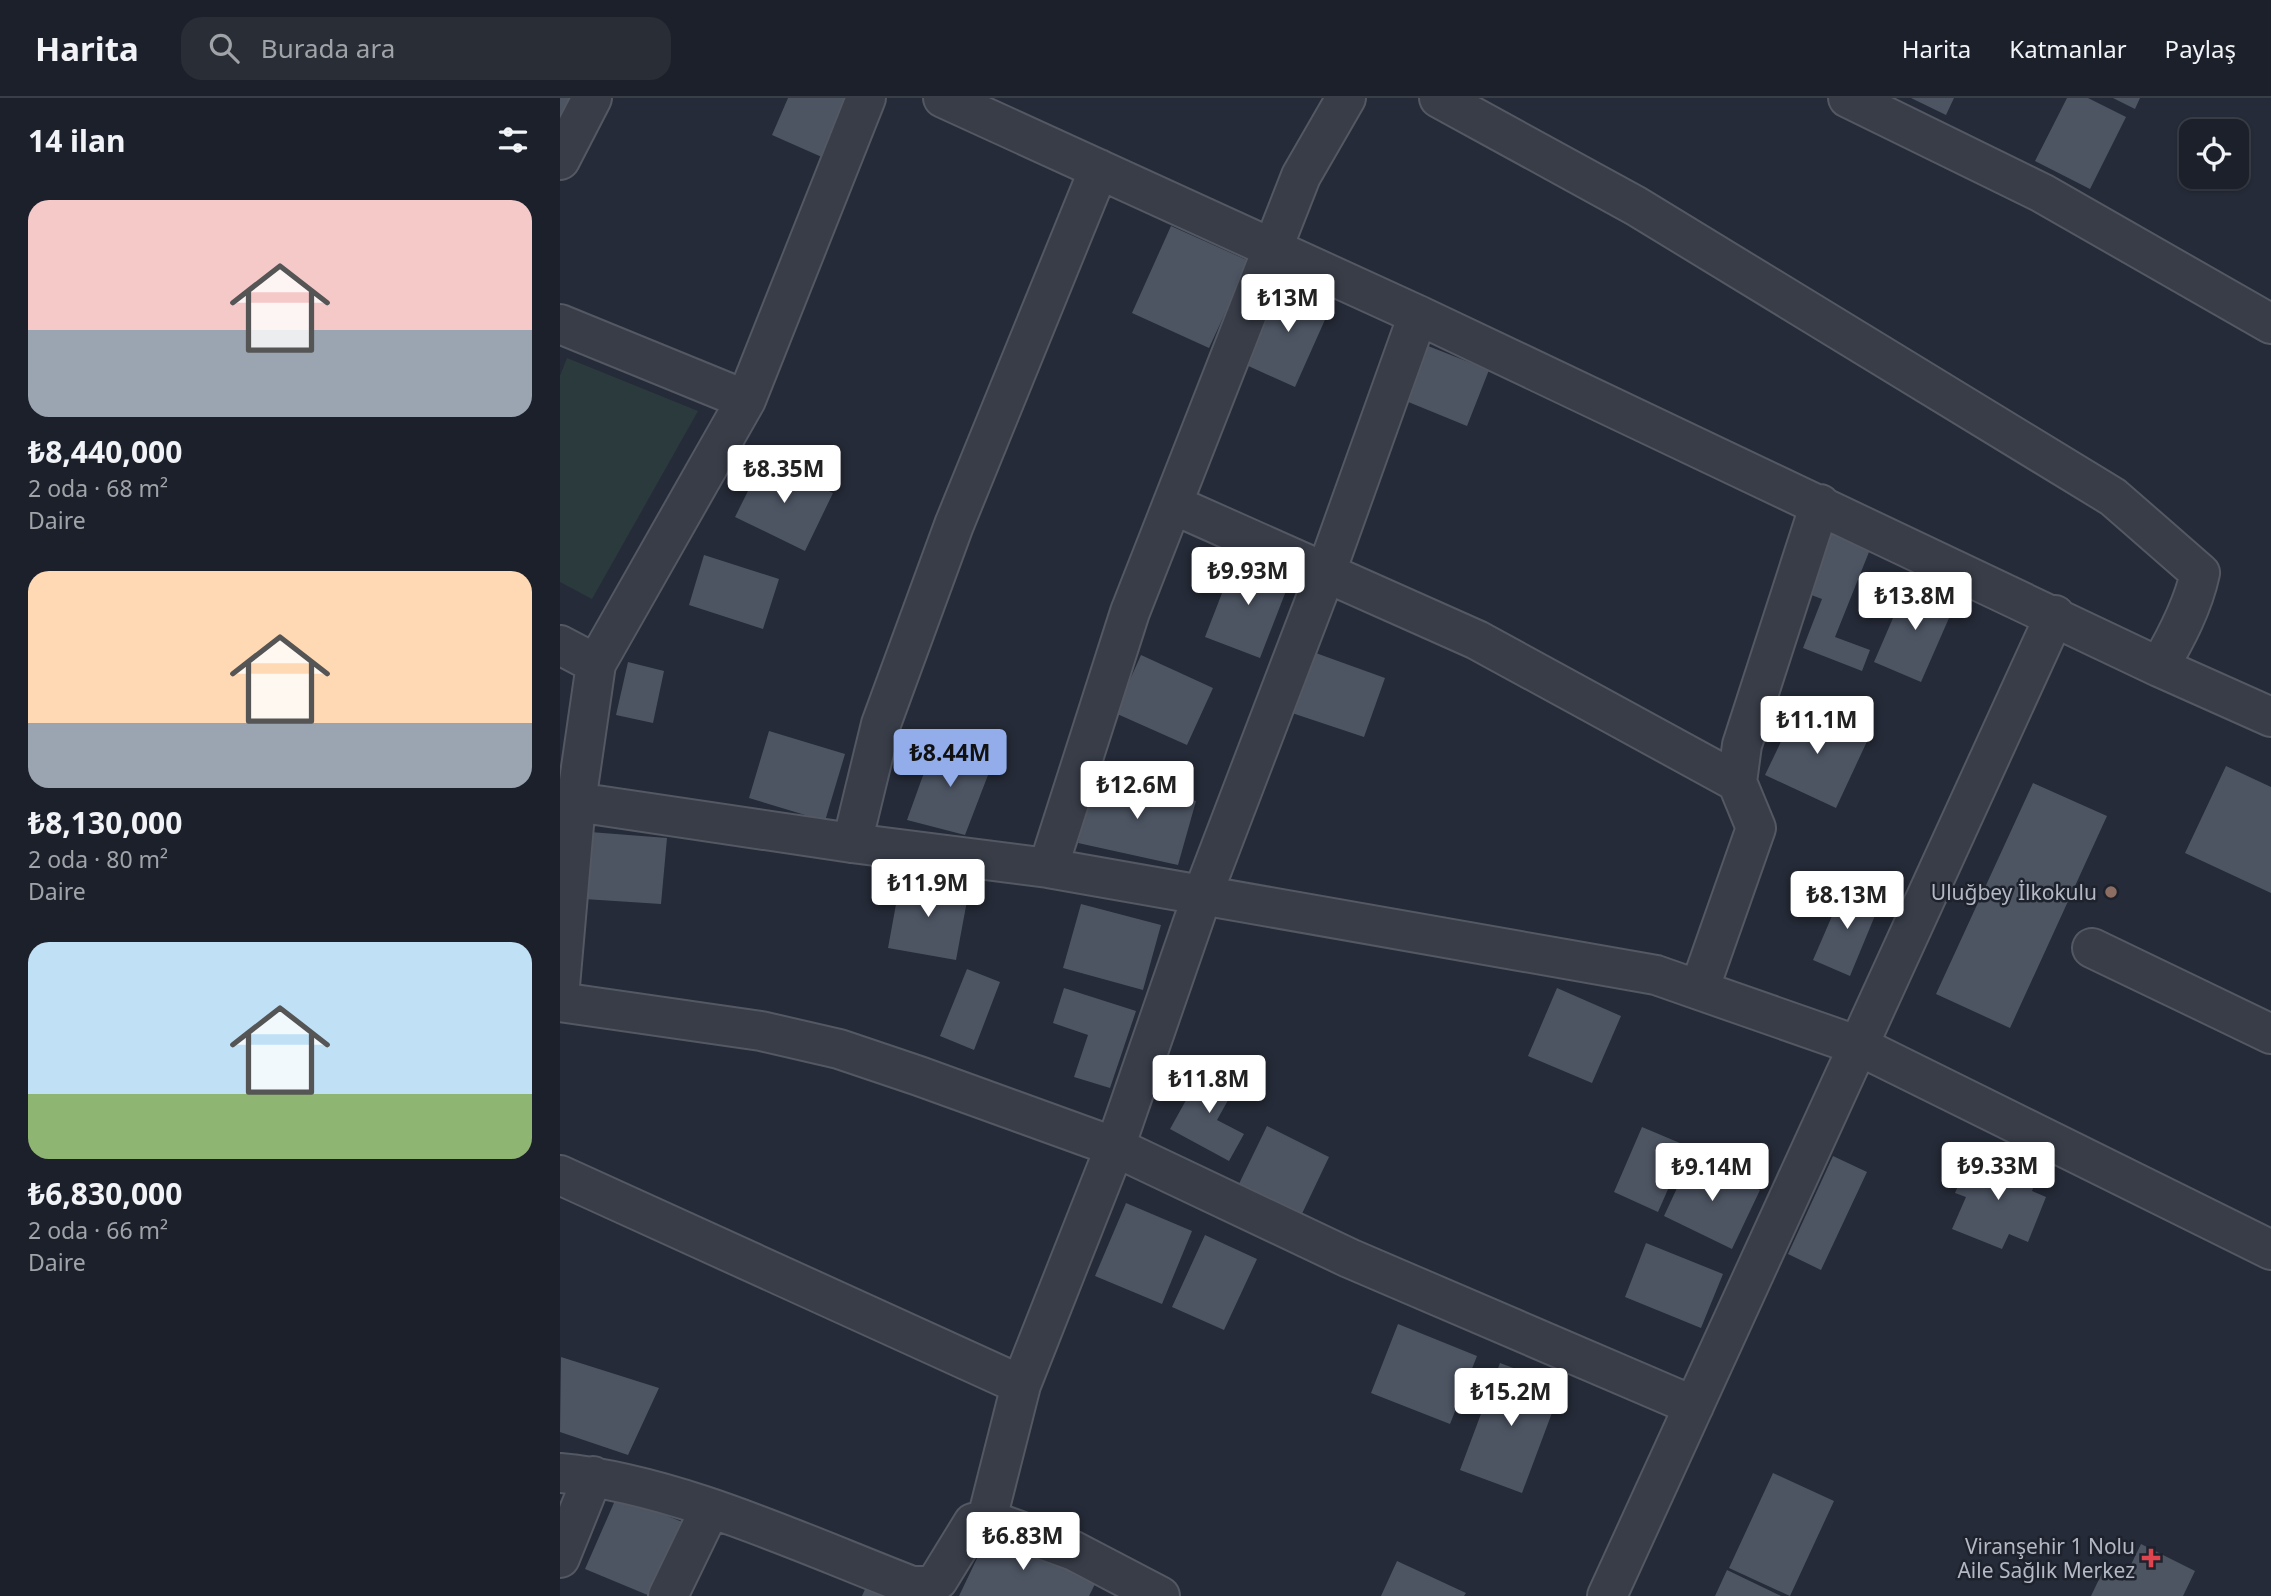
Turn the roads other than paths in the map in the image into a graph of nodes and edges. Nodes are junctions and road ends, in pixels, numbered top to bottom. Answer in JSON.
{"nodes":[{"id":1,"x":593,"y":98,"type":"edge"},
{"id":2,"x":866,"y":98,"type":"edge"},
{"id":3,"x":944,"y":98,"type":"edge"},
{"id":4,"x":1346,"y":98,"type":"edge"},
{"id":5,"x":1439,"y":98,"type":"edge"},
{"id":6,"x":1848,"y":98,"type":"edge"},
{"id":7,"x":560,"y":160,"type":"edge"},
{"id":8,"x":1099,"y":169,"type":"junction"},
{"id":9,"x":1272,"y":248,"type":"junction"},
{"id":10,"x":1419,"y":315,"type":"junction"},
{"id":11,"x":2271,"y":324,"type":"edge"},
{"id":12,"x":562,"y":329,"type":"edge"},
{"id":13,"x":746,"y":400,"type":"junction"},
{"id":14,"x":1820,"y":504,"type":"junction"},
{"id":15,"x":1174,"y":505,"type":"junction"},
{"id":16,"x":1325,"y":572,"type":"junction"},
{"id":17,"x":2055,"y":615,"type":"junction"},
{"id":18,"x":560,"y":645,"type":"edge"},
{"id":19,"x":596,"y":664,"type":"junction"},
{"id":20,"x":2159,"y":667,"type":"junction"},
{"id":21,"x":2271,"y":717,"type":"edge"},
{"id":22,"x":1737,"y":782,"type":"junction"},
{"id":23,"x":576,"y":802,"type":"junction"},
{"id":24,"x":852,"y":843,"type":"junction"},
{"id":25,"x":1048,"y":868,"type":"junction"},
{"id":26,"x":1202,"y":896,"type":"junction"},
{"id":27,"x":2092,"y":948,"type":"dead end"},
{"id":28,"x":560,"y":986,"type":"edge"},
{"id":29,"x":1699,"y":990,"type":"junction"},
{"id":30,"x":560,"y":1002,"type":"edge"},
{"id":31,"x":2271,"y":1034,"type":"edge"},
{"id":32,"x":1859,"y":1046,"type":"junction"},
{"id":33,"x":1115,"y":1147,"type":"junction"},
{"id":34,"x":560,"y":1175,"type":"edge"},
{"id":35,"x":2271,"y":1250,"type":"edge"},
{"id":36,"x":1020,"y":1385,"type":"junction"},
{"id":37,"x":1695,"y":1406,"type":"junction"},
{"id":38,"x":577,"y":1475,"type":"edge"},
{"id":39,"x":710,"y":1509,"type":"junction"},
{"id":40,"x":986,"y":1519,"type":"junction"},
{"id":41,"x":560,"y":1558,"type":"edge"},
{"id":42,"x":668,"y":1596,"type":"edge"},
{"id":43,"x":1160,"y":1596,"type":"edge"},
{"id":44,"x":1607,"y":1596,"type":"edge"}],
"edges":[{"from":1,"to":7,"type":"street"},
{"from":2,"to":13,"type":"street"},
{"from":3,"to":8,"type":"street"},
{"from":4,"to":9,"type":"street"},
{"from":5,"to":20,"type":"street"},
{"from":6,"to":11,"type":"street"},
{"from":8,"to":9,"type":"street"},
{"from":8,"to":24,"type":"street"},
{"from":9,"to":10,"type":"street"},
{"from":9,"to":15,"type":"street"},
{"from":10,"to":14,"type":"street"},
{"from":10,"to":16,"type":"street"},
{"from":12,"to":13,"type":"street"},
{"from":13,"to":19,"type":"street"},
{"from":14,"to":17,"type":"street"},
{"from":14,"to":22,"type":"street"},
{"from":15,"to":16,"type":"street"},
{"from":15,"to":25,"type":"street"},
{"from":16,"to":22,"type":"street"},
{"from":16,"to":26,"type":"street"},
{"from":17,"to":20,"type":"street"},
{"from":17,"to":32,"type":"street"},
{"from":18,"to":19,"type":"street"},
{"from":19,"to":23,"type":"street"},
{"from":20,"to":21,"type":"street"},
{"from":22,"to":29,"type":"street"},
{"from":23,"to":24,"type":"street"},
{"from":23,"to":28,"type":"street"},
{"from":24,"to":25,"type":"street"},
{"from":25,"to":26,"type":"street"},
{"from":26,"to":29,"type":"street"},
{"from":26,"to":33,"type":"street"},
{"from":27,"to":31,"type":"street"},
{"from":29,"to":32,"type":"street"},
{"from":30,"to":33,"type":"street"},
{"from":32,"to":35,"type":"street"},
{"from":32,"to":37,"type":"street"},
{"from":33,"to":36,"type":"street"},
{"from":33,"to":37,"type":"street"},
{"from":34,"to":36,"type":"street"},
{"from":36,"to":40,"type":"street"},
{"from":37,"to":44,"type":"street"},
{"from":38,"to":39,"type":"street"},
{"from":38,"to":41,"type":"street"},
{"from":39,"to":40,"type":"street"},
{"from":39,"to":42,"type":"street"},
{"from":40,"to":43,"type":"street"}]}
